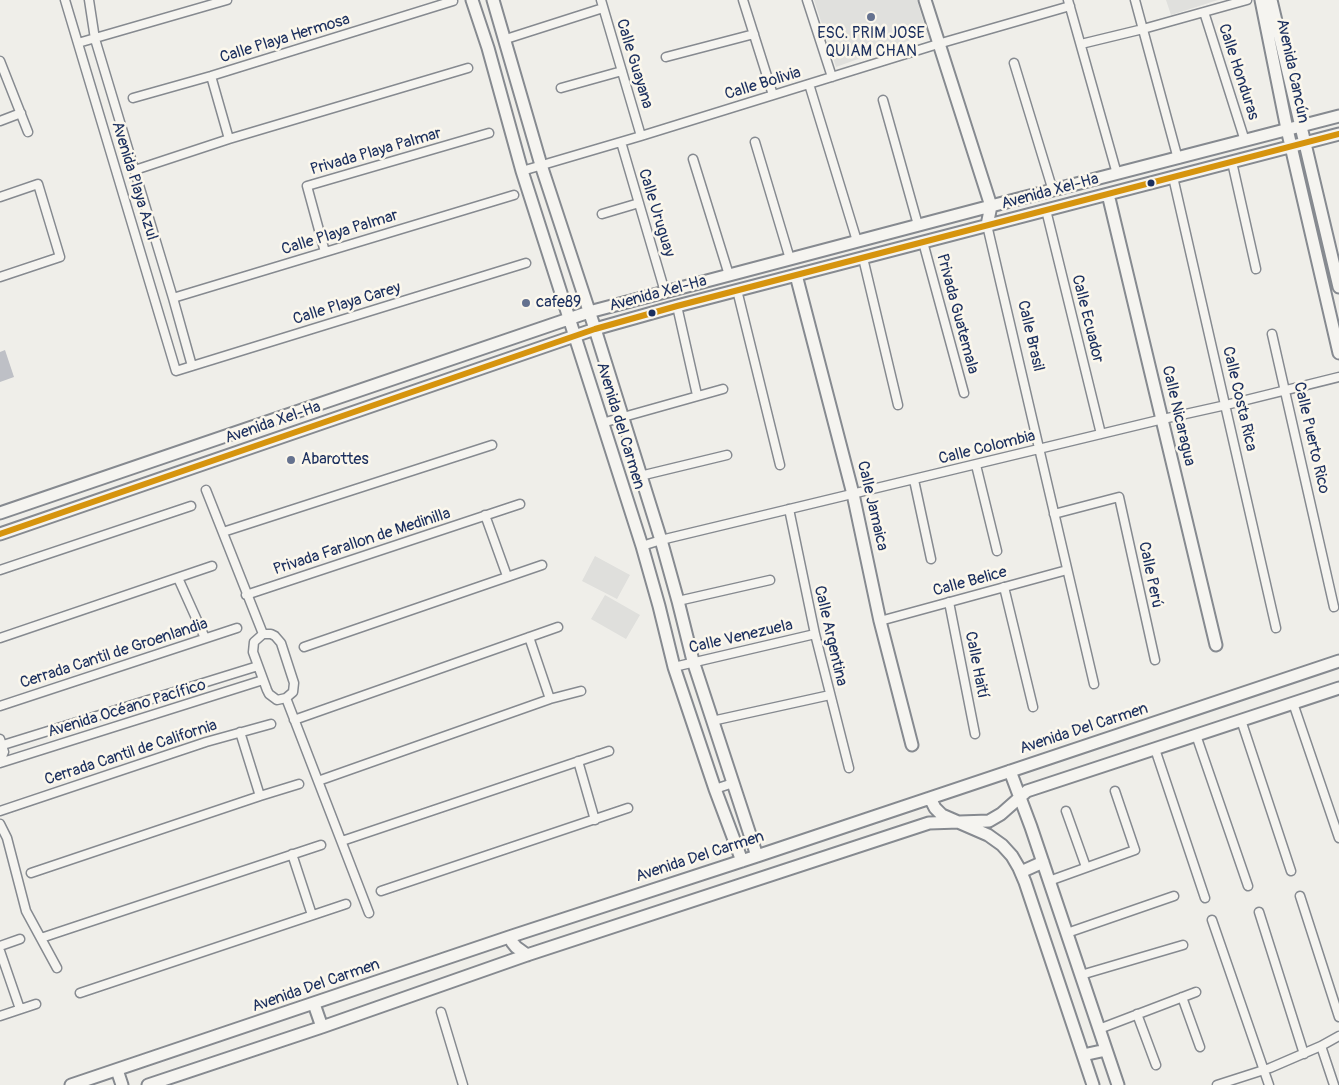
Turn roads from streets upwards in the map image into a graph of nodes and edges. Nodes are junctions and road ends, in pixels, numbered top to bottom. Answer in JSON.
{"nodes":[{"id":1,"x":65,"y":0,"type":"edge"},
{"id":2,"x":88,"y":0,"type":"edge"},
{"id":3,"x":227,"y":0,"type":"edge"},
{"id":4,"x":472,"y":0,"type":"edge"},
{"id":5,"x":493,"y":0,"type":"edge"},
{"id":6,"x":743,"y":0,"type":"edge"},
{"id":7,"x":807,"y":0,"type":"edge"},
{"id":8,"x":925,"y":0,"type":"edge"},
{"id":9,"x":1135,"y":0,"type":"edge"},
{"id":10,"x":1247,"y":0,"type":"edge"},
{"id":11,"x":1260,"y":0,"type":"edge"},
{"id":12,"x":1271,"y":0,"type":"edge"},
{"id":13,"x":453,"y":1,"type":"edge"},
{"id":14,"x":1069,"y":3,"type":"edge"},
{"id":15,"x":602,"y":4,"type":"edge"},
{"id":16,"x":1204,"y":12,"type":"junction"},
{"id":17,"x":1143,"y":29,"type":"junction"},
{"id":18,"x":754,"y":34,"type":"junction"},
{"id":19,"x":95,"y":39,"type":"junction"},
{"id":20,"x":506,"y":39,"type":"junction"},
{"id":21,"x":78,"y":43,"type":"junction"},
{"id":22,"x":938,"y":44,"type":"junction"},
{"id":23,"x":1080,"y":44,"type":"junction"},
{"id":24,"x":666,"y":57,"type":"dead end"},
{"id":25,"x":0,"y":61,"type":"edge"},
{"id":26,"x":1014,"y":63,"type":"dead end"},
{"id":27,"x":468,"y":68,"type":"dead end"},
{"id":28,"x":622,"y":71,"type":"junction"},
{"id":29,"x":211,"y":76,"type":"junction"},
{"id":30,"x":832,"y":77,"type":"junction"},
{"id":31,"x":809,"y":84,"type":"junction"},
{"id":32,"x":561,"y":88,"type":"dead end"},
{"id":33,"x":773,"y":95,"type":"junction"},
{"id":34,"x":133,"y":98,"type":"dead end"},
{"id":35,"x":883,"y":100,"type":"dead end"},
{"id":36,"x":21,"y":113,"type":"junction"},
{"id":37,"x":1339,"y":116,"type":"edge"},
{"id":38,"x":0,"y":121,"type":"edge"},
{"id":39,"x":1301,"y":126,"type":"junction"},
{"id":40,"x":1287,"y":130,"type":"junction"},
{"id":41,"x":28,"y":132,"type":"dead end"},
{"id":42,"x":489,"y":133,"type":"dead end"},
{"id":43,"x":1339,"y":134,"type":"edge"},
{"id":44,"x":642,"y":136,"type":"junction"},
{"id":45,"x":229,"y":139,"type":"junction"},
{"id":46,"x":1245,"y":140,"type":"junction"},
{"id":47,"x":621,"y":142,"type":"junction"},
{"id":48,"x":755,"y":142,"type":"dead end"},
{"id":49,"x":1305,"y":143,"type":"junction"},
{"id":50,"x":1291,"y":146,"type":"junction"},
{"id":51,"x":694,"y":159,"type":"dead end"},
{"id":52,"x":1178,"y":159,"type":"junction"},
{"id":53,"x":1232,"y":162,"type":"junction"},
{"id":54,"x":541,"y":165,"type":"junction"},
{"id":55,"x":134,"y":170,"type":"junction"},
{"id":56,"x":522,"y":171,"type":"junction"},
{"id":57,"x":1117,"y":174,"type":"junction"},
{"id":58,"x":1173,"y":177,"type":"junction"},
{"id":59,"x":1053,"y":190,"type":"junction"},
{"id":60,"x":1108,"y":194,"type":"junction"},
{"id":61,"x":514,"y":195,"type":"dead end"},
{"id":62,"x":0,"y":197,"type":"edge"},
{"id":63,"x":639,"y":204,"type":"junction"},
{"id":64,"x":991,"y":206,"type":"junction"},
{"id":65,"x":1046,"y":210,"type":"junction"},
{"id":66,"x":602,"y":214,"type":"dead end"},
{"id":67,"x":918,"y":225,"type":"junction"},
{"id":68,"x":987,"y":225,"type":"junction"},
{"id":69,"x":857,"y":241,"type":"junction"},
{"id":70,"x":923,"y":242,"type":"junction"},
{"id":71,"x":325,"y":252,"type":"junction"},
{"id":72,"x":863,"y":258,"type":"junction"},
{"id":73,"x":790,"y":259,"type":"junction"},
{"id":74,"x":526,"y":263,"type":"dead end"},
{"id":75,"x":1256,"y":269,"type":"dead end"},
{"id":76,"x":729,"y":275,"type":"junction"},
{"id":77,"x":796,"y":275,"type":"junction"},
{"id":78,"x":0,"y":277,"type":"edge"},
{"id":79,"x":1322,"y":278,"type":"junction"},
{"id":80,"x":1338,"y":281,"type":"edge"},
{"id":81,"x":737,"y":290,"type":"junction"},
{"id":82,"x":665,"y":292,"type":"junction"},
{"id":83,"x":173,"y":298,"type":"junction"},
{"id":84,"x":677,"y":306,"type":"junction"},
{"id":85,"x":589,"y":312,"type":"junction"},
{"id":86,"x":570,"y":319,"type":"junction"},
{"id":87,"x":595,"y":329,"type":"junction"},
{"id":88,"x":1272,"y":334,"type":"dead end"},
{"id":89,"x":575,"y":335,"type":"junction"},
{"id":90,"x":1339,"y":353,"type":"edge"},
{"id":91,"x":192,"y":366,"type":"junction"},
{"id":92,"x":176,"y":371,"type":"joint"},
{"id":93,"x":1339,"y":377,"type":"edge"},
{"id":94,"x":723,"y":389,"type":"dead end"},
{"id":95,"x":1286,"y":391,"type":"junction"},
{"id":96,"x":964,"y":393,"type":"dead end"},
{"id":97,"x":697,"y":395,"type":"junction"},
{"id":98,"x":898,"y":405,"type":"dead end"},
{"id":99,"x":1226,"y":406,"type":"junction"},
{"id":100,"x":621,"y":417,"type":"junction"},
{"id":101,"x":1163,"y":419,"type":"junction"},
{"id":102,"x":602,"y":423,"type":"junction"},
{"id":103,"x":1101,"y":434,"type":"junction"},
{"id":104,"x":492,"y":445,"type":"dead end"},
{"id":105,"x":1040,"y":449,"type":"junction"},
{"id":106,"x":727,"y":455,"type":"dead end"},
{"id":107,"x":780,"y":465,"type":"dead end"},
{"id":108,"x":976,"y":465,"type":"junction"},
{"id":109,"x":640,"y":476,"type":"junction"},
{"id":110,"x":914,"y":480,"type":"junction"},
{"id":111,"x":206,"y":490,"type":"dead end"},
{"id":112,"x":854,"y":494,"type":"junction"},
{"id":113,"x":520,"y":504,"type":"dead end"},
{"id":114,"x":192,"y":506,"type":"dead end"},
{"id":115,"x":789,"y":509,"type":"junction"},
{"id":116,"x":0,"y":513,"type":"edge"},
{"id":117,"x":1054,"y":514,"type":"junction"},
{"id":118,"x":485,"y":515,"type":"junction"},
{"id":119,"x":222,"y":532,"type":"junction"},
{"id":120,"x":0,"y":534,"type":"edge"},
{"id":121,"x":661,"y":540,"type":"junction"},
{"id":122,"x":642,"y":546,"type":"junction"},
{"id":123,"x":997,"y":551,"type":"dead end"},
{"id":124,"x":931,"y":559,"type":"dead end"},
{"id":125,"x":212,"y":566,"type":"dead end"},
{"id":126,"x":542,"y":566,"type":"dead end"},
{"id":127,"x":0,"y":570,"type":"edge"},
{"id":128,"x":1067,"y":570,"type":"junction"},
{"id":129,"x":507,"y":576,"type":"junction"},
{"id":130,"x":178,"y":578,"type":"junction"},
{"id":131,"x":770,"y":580,"type":"dead end"},
{"id":132,"x":1004,"y":587,"type":"junction"},
{"id":133,"x":246,"y":594,"type":"junction"},
{"id":134,"x":678,"y":601,"type":"junction"},
{"id":135,"x":949,"y":602,"type":"junction"},
{"id":136,"x":1334,"y":607,"type":"dead end"},
{"id":137,"x":880,"y":621,"type":"junction"},
{"id":138,"x":558,"y":627,"type":"dead end"},
{"id":139,"x":237,"y":628,"type":"dead end"},
{"id":140,"x":1276,"y":628,"type":"dead end"},
{"id":141,"x":263,"y":634,"type":"junction"},
{"id":142,"x":815,"y":634,"type":"junction"},
{"id":143,"x":529,"y":637,"type":"junction"},
{"id":144,"x":0,"y":638,"type":"edge"},
{"id":145,"x":205,"y":638,"type":"junction"},
{"id":146,"x":1216,"y":645,"type":"dead end"},
{"id":147,"x":304,"y":646,"type":"dead end"},
{"id":148,"x":1155,"y":660,"type":"dead end"},
{"id":149,"x":693,"y":661,"type":"junction"},
{"id":150,"x":1339,"y":661,"type":"edge"},
{"id":151,"x":258,"y":666,"type":"junction"},
{"id":152,"x":674,"y":667,"type":"junction"},
{"id":153,"x":263,"y":680,"type":"junction"},
{"id":154,"x":1094,"y":684,"type":"dead end"},
{"id":155,"x":1339,"y":688,"type":"edge"},
{"id":156,"x":580,"y":690,"type":"dead end"},
{"id":157,"x":830,"y":695,"type":"junction"},
{"id":158,"x":286,"y":698,"type":"junction"},
{"id":159,"x":550,"y":699,"type":"junction"},
{"id":160,"x":1294,"y":703,"type":"junction"},
{"id":161,"x":0,"y":706,"type":"edge"},
{"id":162,"x":1033,"y":707,"type":"dead end"},
{"id":163,"x":294,"y":720,"type":"junction"},
{"id":164,"x":1241,"y":720,"type":"junction"},
{"id":165,"x":712,"y":721,"type":"junction"},
{"id":166,"x":270,"y":724,"type":"dead end"},
{"id":167,"x":240,"y":732,"type":"junction"},
{"id":168,"x":975,"y":734,"type":"dead end"},
{"id":169,"x":1196,"y":735,"type":"junction"},
{"id":170,"x":1,"y":742,"type":"edge"},
{"id":171,"x":912,"y":745,"type":"dead end"},
{"id":172,"x":1154,"y":749,"type":"junction"},
{"id":173,"x":609,"y":751,"type":"dead end"},
{"id":174,"x":578,"y":761,"type":"junction"},
{"id":175,"x":0,"y":762,"type":"edge"},
{"id":176,"x":848,"y":768,"type":"dead end"},
{"id":177,"x":1010,"y":771,"type":"junction"},
{"id":178,"x":318,"y":781,"type":"junction"},
{"id":179,"x":733,"y":783,"type":"junction"},
{"id":180,"x":299,"y":784,"type":"dead end"},
{"id":181,"x":714,"y":789,"type":"junction"},
{"id":182,"x":1115,"y":791,"type":"dead end"},
{"id":183,"x":260,"y":796,"type":"junction"},
{"id":184,"x":930,"y":798,"type":"junction"},
{"id":185,"x":1019,"y":798,"type":"junction"},
{"id":186,"x":628,"y":808,"type":"dead end"},
{"id":187,"x":0,"y":811,"type":"edge"},
{"id":188,"x":1066,"y":811,"type":"dead end"},
{"id":189,"x":595,"y":820,"type":"junction"},
{"id":190,"x":958,"y":821,"type":"junction"},
{"id":191,"x":0,"y":824,"type":"edge"},
{"id":192,"x":1339,"y":838,"type":"edge"},
{"id":193,"x":342,"y":841,"type":"junction"},
{"id":194,"x":321,"y":844,"type":"dead end"},
{"id":195,"x":292,"y":854,"type":"junction"},
{"id":196,"x":757,"y":856,"type":"junction"},
{"id":197,"x":742,"y":861,"type":"junction"},
{"id":198,"x":1043,"y":862,"type":"junction"},
{"id":199,"x":1086,"y":867,"type":"junction"},
{"id":200,"x":1291,"y":870,"type":"dead end"},
{"id":201,"x":31,"y":872,"type":"dead end"},
{"id":202,"x":1021,"y":872,"type":"junction"},
{"id":203,"x":1049,"y":881,"type":"junction"},
{"id":204,"x":1248,"y":886,"type":"dead end"},
{"id":205,"x":381,"y":891,"type":"dead end"},
{"id":206,"x":1174,"y":896,"type":"dead end"},
{"id":207,"x":1300,"y":896,"type":"dead end"},
{"id":208,"x":1205,"y":898,"type":"dead end"},
{"id":209,"x":346,"y":904,"type":"dead end"},
{"id":210,"x":1258,"y":912,"type":"dead end"},
{"id":211,"x":369,"y":913,"type":"dead end"},
{"id":212,"x":312,"y":914,"type":"junction"},
{"id":213,"x":1212,"y":920,"type":"dead end"},
{"id":214,"x":1067,"y":933,"type":"junction"},
{"id":215,"x":512,"y":936,"type":"junction"},
{"id":216,"x":41,"y":938,"type":"junction"},
{"id":217,"x":20,"y":939,"type":"dead end"},
{"id":218,"x":1183,"y":945,"type":"dead end"},
{"id":219,"x":0,"y":946,"type":"edge"},
{"id":220,"x":0,"y":951,"type":"edge"},
{"id":221,"x":527,"y":955,"type":"junction"},
{"id":222,"x":57,"y":968,"type":"dead end"},
{"id":223,"x":1081,"y":975,"type":"junction"},
{"id":224,"x":1196,"y":992,"type":"dead end"},
{"id":225,"x":80,"y":993,"type":"dead end"},
{"id":226,"x":1182,"y":997,"type":"junction"},
{"id":227,"x":36,"y":1004,"type":"dead end"},
{"id":228,"x":314,"y":1004,"type":"junction"},
{"id":229,"x":20,"y":1008,"type":"junction"},
{"id":230,"x":441,"y":1012,"type":"dead end"},
{"id":231,"x":1137,"y":1014,"type":"junction"},
{"id":232,"x":0,"y":1016,"type":"edge"},
{"id":233,"x":1339,"y":1017,"type":"edge"},
{"id":234,"x":322,"y":1027,"type":"junction"},
{"id":235,"x":1099,"y":1028,"type":"junction"},
{"id":236,"x":1339,"y":1036,"type":"edge"},
{"id":237,"x":1321,"y":1046,"type":"junction"},
{"id":238,"x":1200,"y":1047,"type":"dead end"},
{"id":239,"x":1106,"y":1050,"type":"junction"},
{"id":240,"x":1304,"y":1054,"type":"junction"},
{"id":241,"x":1083,"y":1055,"type":"junction"},
{"id":242,"x":1156,"y":1065,"type":"dead end"},
{"id":243,"x":117,"y":1070,"type":"junction"},
{"id":244,"x":1264,"y":1070,"type":"junction"},
{"id":245,"x":71,"y":1085,"type":"edge"},
{"id":246,"x":122,"y":1085,"type":"edge"},
{"id":247,"x":148,"y":1085,"type":"edge"},
{"id":248,"x":463,"y":1085,"type":"edge"},
{"id":249,"x":1093,"y":1085,"type":"edge"},
{"id":250,"x":1118,"y":1085,"type":"edge"},
{"id":251,"x":1217,"y":1085,"type":"edge"},
{"id":252,"x":1269,"y":1085,"type":"edge"},
{"id":253,"x":1334,"y":1085,"type":"edge"}],
"edges":[{"from":1,"to":21,"type":"street","name":"Avenida Playa Azul"},
{"from":2,"to":19,"type":"street","name":"Avenida Playa Azul"},
{"from":3,"to":19,"type":"street"},
{"from":4,"to":56,"type":"street","name":"Avenida del Carmen"},
{"from":5,"to":20,"type":"street","name":"Avenida del Carmen"},
{"from":6,"to":18,"type":"street"},
{"from":7,"to":30,"type":"street"},
{"from":8,"to":22,"type":"street"},
{"from":9,"to":17,"type":"street"},
{"from":10,"to":16,"type":"street"},
{"from":11,"to":40,"type":"street","name":"Avenida Cancún"},
{"from":12,"to":39,"type":"street","name":"Avenida Cancún"},
{"from":13,"to":29,"type":"street","name":"Calle Playa Hermosa"},
{"from":14,"to":22,"type":"street","name":"Calle Bolivia"},
{"from":14,"to":23,"type":"street"},
{"from":15,"to":20,"type":"street"},
{"from":15,"to":28,"type":"street","name":"Calle Guayana"},
{"from":16,"to":17,"type":"street"},
{"from":16,"to":46,"type":"street","name":"Calle Honduras"},
{"from":17,"to":23,"type":"street"},
{"from":17,"to":52,"type":"street"},
{"from":18,"to":24,"type":"street"},
{"from":18,"to":33,"type":"street"},
{"from":19,"to":21,"type":"street"},
{"from":19,"to":55,"type":"street","name":"Avenida Playa Azul"},
{"from":20,"to":54,"type":"street","name":"Avenida del Carmen"},
{"from":21,"to":92,"type":"street","name":"Avenida Playa Azul"},
{"from":22,"to":30,"type":"street","name":"Calle Bolivia"},
{"from":22,"to":64,"type":"street"},
{"from":23,"to":57,"type":"street"},
{"from":25,"to":36,"type":"street"},
{"from":26,"to":59,"type":"street"},
{"from":27,"to":45,"type":"street"},
{"from":28,"to":32,"type":"street"},
{"from":28,"to":44,"type":"street","name":"Calle Guayana"},
{"from":29,"to":34,"type":"street","name":"Calle Playa Hermosa"},
{"from":29,"to":45,"type":"street","name":"Calle Playa Hermosa"},
{"from":30,"to":31,"type":"street","name":"Calle Bolivia"},
{"from":31,"to":33,"type":"street","name":"Calle Bolivia"},
{"from":31,"to":69,"type":"street"},
{"from":33,"to":44,"type":"street","name":"Calle Bolivia"},
{"from":35,"to":67,"type":"street"},
{"from":36,"to":38,"type":"street"},
{"from":36,"to":41,"type":"street"},
{"from":37,"to":39,"type":"street","name":"Avenida Xel-Ha"},
{"from":39,"to":40,"type":"street","name":"Avenida Xel-Ha"},
{"from":39,"to":49,"type":"street","name":"Avenida Cancún"},
{"from":40,"to":46,"type":"street","name":"Avenida Xel-Ha"},
{"from":40,"to":50,"type":"street","name":"Avenida Cancún"},
{"from":42,"to":71,"type":"street","name":"Privada Playa Palmar"},
{"from":43,"to":49,"type":"street","name":"Avenida Xel-Ha"},
{"from":44,"to":47,"type":"street","name":"Calle Bolivia"},
{"from":45,"to":55,"type":"street"},
{"from":46,"to":52,"type":"street","name":"Avenida Xel-Ha"},
{"from":47,"to":54,"type":"street","name":"Calle Bolivia"},
{"from":47,"to":63,"type":"street","name":"Calle Uruguay"},
{"from":48,"to":73,"type":"street"},
{"from":49,"to":50,"type":"street","name":"Avenida Xel-Ha"},
{"from":49,"to":80,"type":"street","name":"Avenida Cancún"},
{"from":50,"to":53,"type":"street","name":"Avenida Xel-Ha"},
{"from":50,"to":79,"type":"street","name":"Avenida Cancún"},
{"from":51,"to":76,"type":"street"},
{"from":52,"to":57,"type":"street","name":"Avenida Xel-Ha"},
{"from":53,"to":58,"type":"street","name":"Avenida Xel-Ha"},
{"from":53,"to":75,"type":"street"},
{"from":54,"to":56,"type":"street","name":"Calle Bolivia"},
{"from":54,"to":85,"type":"street","name":"Avenida del Carmen"},
{"from":55,"to":83,"type":"street","name":"Avenida Playa Azul"},
{"from":56,"to":86,"type":"street","name":"Avenida del Carmen"},
{"from":57,"to":59,"type":"street","name":"Avenida Xel-Ha"},
{"from":58,"to":60,"type":"street","name":"Avenida Xel-Ha"},
{"from":58,"to":99,"type":"street","name":"Calle Costa Rica"},
{"from":59,"to":64,"type":"street","name":"Avenida Xel-Ha"},
{"from":60,"to":65,"type":"street","name":"Avenida Xel-Ha"},
{"from":60,"to":101,"type":"street","name":"Calle Nicaragua"},
{"from":61,"to":71,"type":"street","name":"Calle Playa Palmar"},
{"from":62,"to":78,"type":"street"},
{"from":63,"to":66,"type":"street"},
{"from":63,"to":82,"type":"street","name":"Calle Uruguay"},
{"from":64,"to":67,"type":"street","name":"Avenida Xel-Ha"},
{"from":64,"to":68,"type":"street","name":"Calle Brasil"},
{"from":65,"to":68,"type":"street","name":"Avenida Xel-Ha"},
{"from":65,"to":103,"type":"street","name":"Calle Ecuador"},
{"from":67,"to":69,"type":"street","name":"Avenida Xel-Ha"},
{"from":68,"to":70,"type":"street","name":"Avenida Xel-Ha"},
{"from":68,"to":105,"type":"street","name":"Calle Brasil"},
{"from":69,"to":73,"type":"street","name":"Avenida Xel-Ha"},
{"from":70,"to":72,"type":"street","name":"Avenida Xel-Ha"},
{"from":70,"to":96,"type":"street","name":"Privada Guatemala"},
{"from":71,"to":83,"type":"street","name":"Calle Playa Palmar"},
{"from":72,"to":77,"type":"street","name":"Avenida Xel-Ha"},
{"from":72,"to":98,"type":"street"},
{"from":73,"to":76,"type":"street","name":"Avenida Xel-Ha"},
{"from":74,"to":91,"type":"street","name":"Calle Playa Carey"},
{"from":76,"to":82,"type":"street","name":"Avenida Xel-Ha"},
{"from":77,"to":81,"type":"street","name":"Avenida Xel-Ha"},
{"from":77,"to":112,"type":"street","name":"Calle Jamaica"},
{"from":79,"to":80,"type":"street"},
{"from":79,"to":90,"type":"street","name":"Avenida Cancún"},
{"from":81,"to":84,"type":"street","name":"Avenida Xel-Ha"},
{"from":81,"to":107,"type":"street"},
{"from":82,"to":85,"type":"street","name":"Avenida Xel-Ha"},
{"from":83,"to":91,"type":"street","name":"Avenida Playa Azul"},
{"from":84,"to":87,"type":"street","name":"Avenida Xel-Ha"},
{"from":84,"to":97,"type":"street"},
{"from":85,"to":86,"type":"street","name":"Avenida Xel-Ha"},
{"from":85,"to":87,"type":"street","name":"Avenida del Carmen"},
{"from":86,"to":89,"type":"street","name":"Avenida del Carmen"},
{"from":86,"to":116,"type":"street","name":"Avenida Xel-Ha"},
{"from":87,"to":89,"type":"street","name":"Avenida Xel-Ha"},
{"from":87,"to":100,"type":"street","name":"Avenida del Carmen"},
{"from":88,"to":95,"type":"street","name":"Calle Puerto Rico"},
{"from":89,"to":102,"type":"street","name":"Avenida del Carmen"},
{"from":89,"to":120,"type":"street","name":"Avenida Xel-Ha"},
{"from":91,"to":92,"type":"street","name":"Calle Playa Carey"},
{"from":93,"to":95,"type":"street","name":"Calle Colombia"},
{"from":94,"to":97,"type":"street"},
{"from":95,"to":99,"type":"street","name":"Calle Colombia"},
{"from":95,"to":136,"type":"street","name":"Calle Puerto Rico"},
{"from":97,"to":100,"type":"street"},
{"from":99,"to":101,"type":"street","name":"Calle Colombia"},
{"from":99,"to":140,"type":"street","name":"Calle Costa Rica"},
{"from":100,"to":102,"type":"street"},
{"from":100,"to":109,"type":"street","name":"Avenida del Carmen"},
{"from":101,"to":103,"type":"street","name":"Calle Colombia"},
{"from":101,"to":146,"type":"street","name":"Calle Nicaragua"},
{"from":102,"to":122,"type":"street","name":"Avenida del Carmen"},
{"from":103,"to":105,"type":"street","name":"Calle Colombia"},
{"from":104,"to":119,"type":"street"},
{"from":105,"to":108,"type":"street","name":"Calle Colombia"},
{"from":105,"to":117,"type":"street","name":"Calle Brasil"},
{"from":106,"to":109,"type":"street"},
{"from":108,"to":110,"type":"street","name":"Calle Colombia"},
{"from":108,"to":123,"type":"street"},
{"from":109,"to":121,"type":"street","name":"Avenida del Carmen"},
{"from":110,"to":112,"type":"street","name":"Calle Colombia"},
{"from":110,"to":124,"type":"street"},
{"from":111,"to":119,"type":"street"},
{"from":112,"to":115,"type":"street","name":"Calle Colombia"},
{"from":112,"to":137,"type":"street","name":"Calle Jamaica"},
{"from":113,"to":118,"type":"street","name":"Privada Farallon de Medinilla"},
{"from":114,"to":127,"type":"street"},
{"from":115,"to":121,"type":"street","name":"Calle Colombia"},
{"from":115,"to":142,"type":"street","name":"Calle Argentina"},
{"from":117,"to":128,"type":"street","name":"Calle Brasil"},
{"from":117,"to":148,"type":"street","name":"Calle Perú"},
{"from":118,"to":129,"type":"street"},
{"from":118,"to":133,"type":"street","name":"Privada Farallon de Medinilla"},
{"from":119,"to":133,"type":"street"},
{"from":121,"to":122,"type":"street","name":"Calle Colombia"},
{"from":121,"to":134,"type":"street","name":"Avenida del Carmen"},
{"from":122,"to":152,"type":"street","name":"Avenida del Carmen"},
{"from":125,"to":130,"type":"street"},
{"from":126,"to":129,"type":"street"},
{"from":128,"to":132,"type":"street","name":"Calle Belice"},
{"from":128,"to":154,"type":"street","name":"Calle Brasil"},
{"from":129,"to":147,"type":"street"},
{"from":130,"to":144,"type":"street"},
{"from":130,"to":145,"type":"street"},
{"from":131,"to":134,"type":"street"},
{"from":132,"to":135,"type":"street","name":"Calle Belice"},
{"from":132,"to":162,"type":"street"},
{"from":133,"to":141,"type":"street"},
{"from":134,"to":149,"type":"street","name":"Avenida del Carmen"},
{"from":135,"to":137,"type":"street","name":"Calle Belice"},
{"from":135,"to":168,"type":"street","name":"Calle Haití"},
{"from":137,"to":171,"type":"street","name":"Calle Jamaica"},
{"from":138,"to":143,"type":"street"},
{"from":139,"to":145,"type":"street","name":"Cerrada Cantil de Groenlandia"},
{"from":141,"to":151,"type":"street"},
{"from":141,"to":158,"type":"street"},
{"from":142,"to":149,"type":"street","name":"Calle Venezuela"},
{"from":142,"to":157,"type":"street","name":"Calle Argentina"},
{"from":143,"to":159,"type":"street"},
{"from":143,"to":163,"type":"street"},
{"from":145,"to":161,"type":"street","name":"Cerrada Cantil de Groenlandia"},
{"from":149,"to":152,"type":"street","name":"Calle Venezuela"},
{"from":149,"to":165,"type":"street","name":"Avenida del Carmen"},
{"from":150,"to":177,"type":"street","name":"Avenida Del Carmen"},
{"from":151,"to":153,"type":"street"},
{"from":151,"to":170,"type":"street","name":"Avenida Océano Pacífico"},
{"from":152,"to":181,"type":"street","name":"Avenida del Carmen"},
{"from":153,"to":158,"type":"street"},
{"from":153,"to":175,"type":"street","name":"Avenida Océano Pacífico"},
{"from":155,"to":160,"type":"street"},
{"from":156,"to":159,"type":"street"},
{"from":157,"to":165,"type":"street"},
{"from":157,"to":176,"type":"street","name":"Calle Argentina"},
{"from":158,"to":163,"type":"street"},
{"from":159,"to":178,"type":"street"},
{"from":160,"to":164,"type":"street"},
{"from":160,"to":192,"type":"street"},
{"from":163,"to":178,"type":"street"},
{"from":164,"to":169,"type":"street"},
{"from":164,"to":200,"type":"street"},
{"from":165,"to":179,"type":"street","name":"Avenida del Carmen"},
{"from":166,"to":167,"type":"street","name":"Cerrada Cantil de California"},
{"from":167,"to":183,"type":"street"},
{"from":167,"to":187,"type":"street","name":"Cerrada Cantil de California"},
{"from":169,"to":172,"type":"street"},
{"from":169,"to":204,"type":"street"},
{"from":170,"to":175,"type":"street"},
{"from":172,"to":185,"type":"street"},
{"from":172,"to":208,"type":"street"},
{"from":173,"to":174,"type":"street"},
{"from":174,"to":189,"type":"street"},
{"from":174,"to":193,"type":"street"},
{"from":177,"to":184,"type":"street","name":"Avenida Del Carmen"},
{"from":177,"to":185,"type":"street"},
{"from":178,"to":193,"type":"street"},
{"from":179,"to":181,"type":"street"},
{"from":179,"to":196,"type":"street","name":"Avenida del Carmen"},
{"from":180,"to":183,"type":"street"},
{"from":181,"to":197,"type":"street","name":"Avenida del Carmen"},
{"from":182,"to":199,"type":"street"},
{"from":183,"to":201,"type":"street"},
{"from":184,"to":190,"type":"street"},
{"from":184,"to":196,"type":"street","name":"Avenida Del Carmen"},
{"from":185,"to":190,"type":"street"},
{"from":185,"to":198,"type":"street"},
{"from":186,"to":189,"type":"street"},
{"from":188,"to":199,"type":"street"},
{"from":189,"to":205,"type":"street"},
{"from":190,"to":202,"type":"street"},
{"from":190,"to":221,"type":"street"},
{"from":191,"to":216,"type":"street"},
{"from":193,"to":211,"type":"street"},
{"from":194,"to":195,"type":"street"},
{"from":195,"to":212,"type":"street"},
{"from":195,"to":216,"type":"street"},
{"from":196,"to":197,"type":"street","name":"Avenida Del Carmen"},
{"from":197,"to":215,"type":"street","name":"Avenida Del Carmen"},
{"from":198,"to":202,"type":"street"},
{"from":198,"to":203,"type":"street"},
{"from":199,"to":203,"type":"street"},
{"from":202,"to":241,"type":"street"},
{"from":203,"to":214,"type":"street"},
{"from":206,"to":214,"type":"street"},
{"from":207,"to":233,"type":"street"},
{"from":209,"to":212,"type":"street"},
{"from":210,"to":240,"type":"street"},
{"from":212,"to":225,"type":"street"},
{"from":213,"to":244,"type":"street"},
{"from":214,"to":223,"type":"street"},
{"from":215,"to":221,"type":"street"},
{"from":215,"to":228,"type":"street","name":"Avenida Del Carmen"},
{"from":216,"to":222,"type":"street"},
{"from":217,"to":219,"type":"street"},
{"from":218,"to":223,"type":"street"},
{"from":220,"to":229,"type":"street"},
{"from":221,"to":234,"type":"street"},
{"from":223,"to":235,"type":"street"},
{"from":224,"to":226,"type":"street"},
{"from":226,"to":231,"type":"street"},
{"from":226,"to":238,"type":"street"},
{"from":227,"to":229,"type":"street"},
{"from":228,"to":234,"type":"street"},
{"from":228,"to":243,"type":"street","name":"Avenida Del Carmen"},
{"from":229,"to":232,"type":"street"},
{"from":230,"to":248,"type":"street"},
{"from":231,"to":235,"type":"street"},
{"from":231,"to":242,"type":"street"},
{"from":234,"to":247,"type":"street"},
{"from":235,"to":239,"type":"street"},
{"from":236,"to":237,"type":"street"},
{"from":237,"to":240,"type":"street"},
{"from":237,"to":253,"type":"street"},
{"from":239,"to":241,"type":"street"},
{"from":239,"to":250,"type":"street"},
{"from":240,"to":244,"type":"street"},
{"from":241,"to":249,"type":"street"},
{"from":243,"to":245,"type":"street","name":"Avenida Del Carmen"},
{"from":243,"to":246,"type":"street"},
{"from":244,"to":251,"type":"street"},
{"from":244,"to":252,"type":"street"}]}
